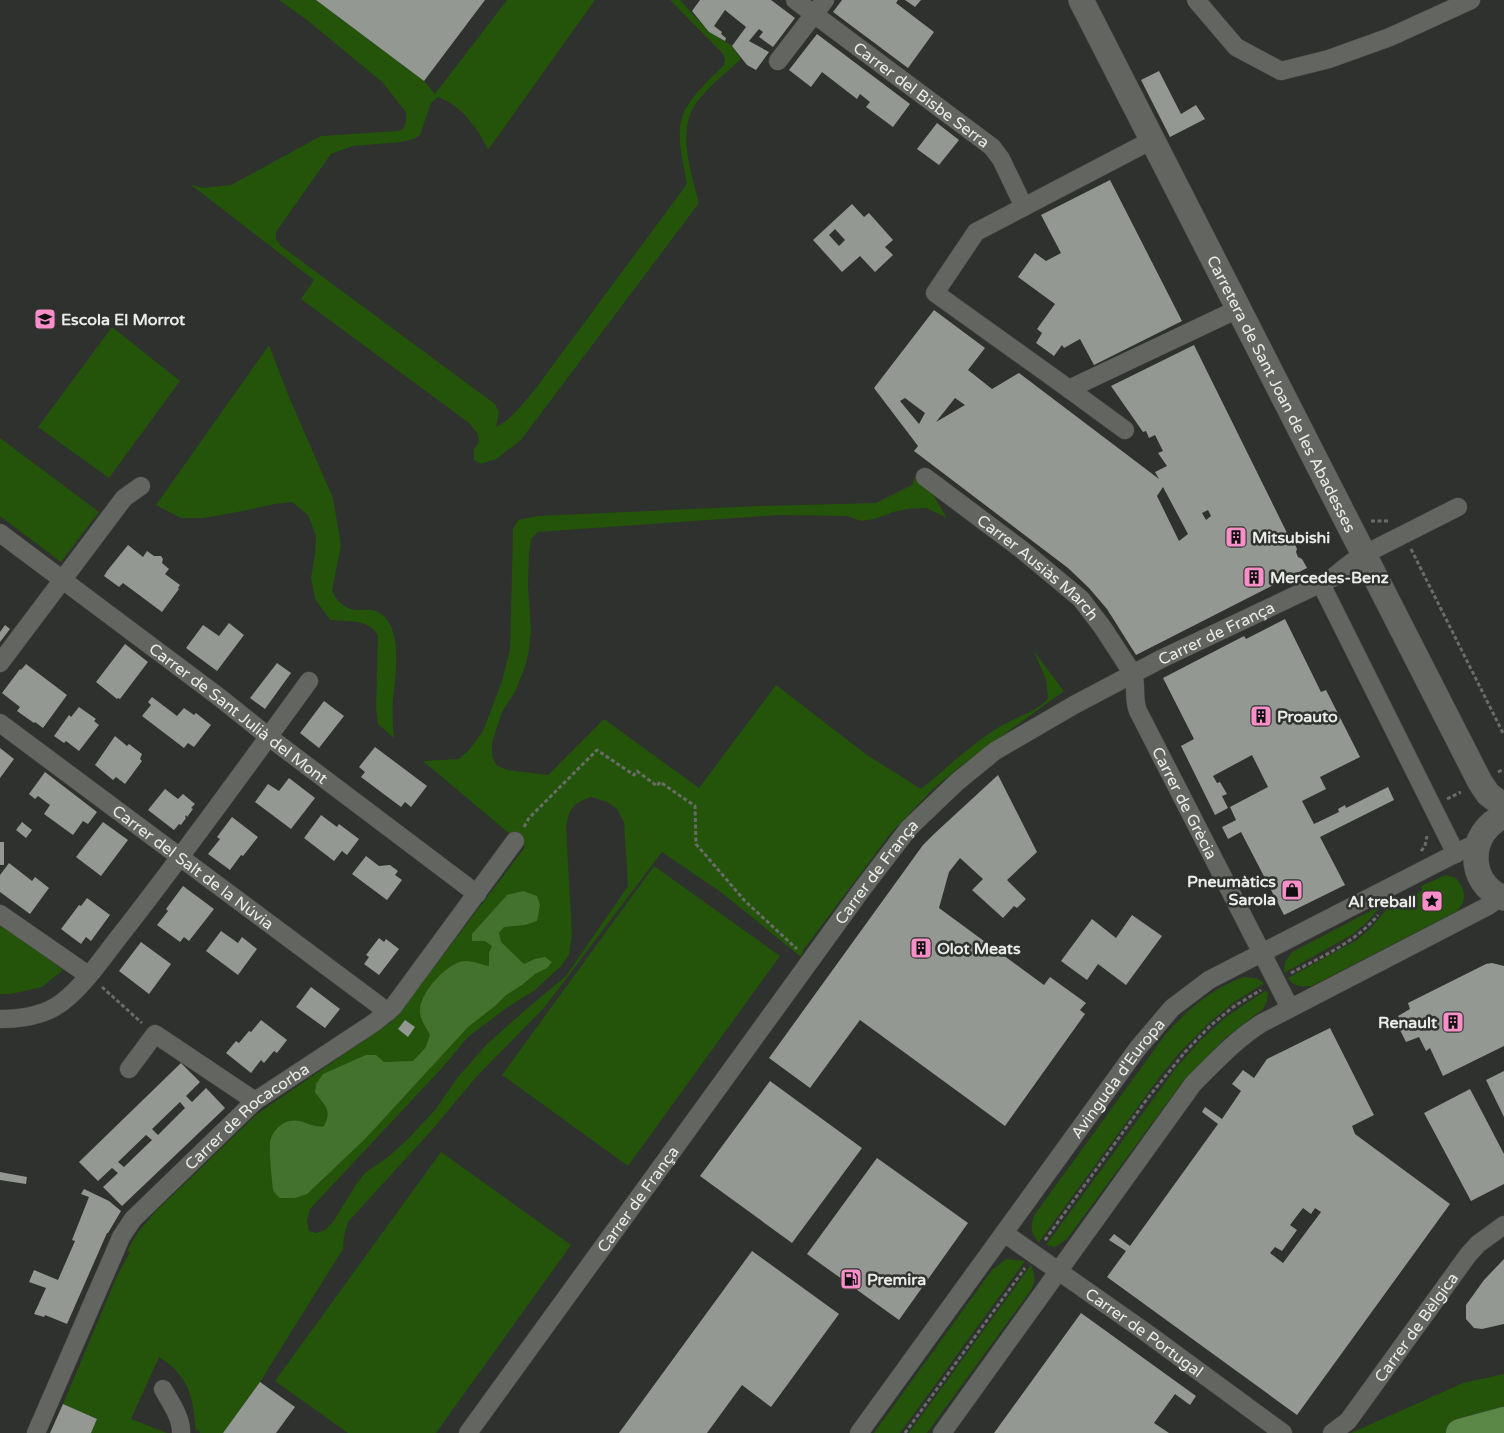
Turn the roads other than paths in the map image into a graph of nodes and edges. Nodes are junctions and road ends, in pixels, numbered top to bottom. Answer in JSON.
{"nodes":[{"id":1,"x":796,"y":0,"type":"edge"},
{"id":2,"x":1081,"y":0,"type":"edge"},
{"id":3,"x":1196,"y":0,"type":"edge"},
{"id":4,"x":1471,"y":0,"type":"edge"},
{"id":5,"x":819,"y":7,"type":"edge"},
{"id":6,"x":778,"y":61,"type":"dead end"},
{"id":7,"x":1152,"y":140,"type":"junction"},
{"id":8,"x":1024,"y":207,"type":"junction"},
{"id":9,"x":1238,"y":309,"type":"junction"},
{"id":10,"x":1069,"y":389,"type":"junction"},
{"id":11,"x":1125,"y":430,"type":"dead end"},
{"id":12,"x":925,"y":477,"type":"dead end"},
{"id":13,"x":141,"y":486,"type":"dead end"},
{"id":14,"x":1458,"y":507,"type":"dead end"},
{"id":15,"x":0,"y":533,"type":"edge"},
{"id":16,"x":1364,"y":555,"type":"junction"},
{"id":17,"x":62,"y":580,"type":"junction"},
{"id":18,"x":1321,"y":584,"type":"junction"},
{"id":19,"x":0,"y":663,"type":"edge"},
{"id":20,"x":1133,"y":674,"type":"junction"},
{"id":21,"x":309,"y":681,"type":"dead end"},
{"id":22,"x":0,"y":723,"type":"edge"},
{"id":23,"x":269,"y":737,"type":"junction"},
{"id":24,"x":1484,"y":789,"type":"junction"},
{"id":25,"x":1504,"y":806,"type":"edge"},
{"id":26,"x":1504,"y":816,"type":"edge"},
{"id":27,"x":1480,"y":837,"type":"junction"},
{"id":28,"x":515,"y":841,"type":"road end"},
{"id":29,"x":1456,"y":854,"type":"junction"},
{"id":30,"x":181,"y":857,"type":"junction"},
{"id":31,"x":477,"y":894,"type":"junction"},
{"id":32,"x":1502,"y":898,"type":"edge"},
{"id":33,"x":0,"y":914,"type":"edge"},
{"id":34,"x":1260,"y":953,"type":"junction"},
{"id":35,"x":88,"y":975,"type":"junction"},
{"id":36,"x":1290,"y":1008,"type":"junction"},
{"id":37,"x":388,"y":1012,"type":"junction"},
{"id":38,"x":0,"y":1019,"type":"edge"},
{"id":39,"x":129,"y":1068,"type":"dead end"},
{"id":40,"x":255,"y":1101,"type":"junction"},
{"id":41,"x":1504,"y":1225,"type":"edge"},
{"id":42,"x":1004,"y":1233,"type":"junction"},
{"id":43,"x":1058,"y":1272,"type":"junction"},
{"id":44,"x":163,"y":1389,"type":"dead end"},
{"id":45,"x":1504,"y":1421,"type":"edge"},
{"id":46,"x":36,"y":1433,"type":"edge"},
{"id":47,"x":181,"y":1433,"type":"edge"},
{"id":48,"x":468,"y":1433,"type":"edge"},
{"id":49,"x":859,"y":1433,"type":"edge"},
{"id":50,"x":942,"y":1433,"type":"edge"},
{"id":51,"x":1283,"y":1433,"type":"edge"},
{"id":52,"x":1332,"y":1433,"type":"edge"},
{"id":53,"x":1460,"y":1433,"type":"edge"}],
"edges":[{"from":1,"to":5,"type":"street","name":"Carrer del Bisbe Serra"},
{"from":2,"to":7,"type":"main road","name":"Carretera de Sant Joan de les Abadesses"},
{"from":3,"to":4,"type":"street"},
{"from":5,"to":6,"type":"street"},
{"from":5,"to":8,"type":"street","name":"Carrer del Bisbe Serra"},
{"from":7,"to":8,"type":"street"},
{"from":7,"to":9,"type":"main road","name":"Carretera de Sant Joan de les Abadesses"},
{"from":8,"to":10,"type":"street"},
{"from":9,"to":10,"type":"street"},
{"from":9,"to":16,"type":"main road","name":"Carretera de Sant Joan de les Abadesses"},
{"from":10,"to":11,"type":"street"},
{"from":12,"to":20,"type":"street","name":"Carrer Ausiàs March"},
{"from":13,"to":17,"type":"street"},
{"from":14,"to":16,"type":"street","name":"Carrer de França"},
{"from":15,"to":17,"type":"street","name":"Carrer de Sant Julià del Mont"},
{"from":16,"to":18,"type":"street","name":"Carrer de França"},
{"from":16,"to":24,"type":"main road","name":"Carretera de Sant Joan de les Abadesses"},
{"from":17,"to":19,"type":"street"},
{"from":17,"to":23,"type":"street","name":"Carrer de Sant Julià del Mont"},
{"from":18,"to":20,"type":"street","name":"Carrer de França"},
{"from":18,"to":29,"type":"street"},
{"from":20,"to":34,"type":"street","name":"Carrer de Grècia"},
{"from":20,"to":48,"type":"street","name":"Carrer de França"},
{"from":21,"to":23,"type":"street"},
{"from":22,"to":30,"type":"street","name":"Carrer del Salt de la Núvia"},
{"from":23,"to":30,"type":"street"},
{"from":23,"to":31,"type":"street","name":"Carrer de Sant Julià del Mont"},
{"from":24,"to":25,"type":"main road","name":"Carretera de Sant Joan de les Abadesses"},
{"from":24,"to":27,"type":"main road","name":"Carretera de Sant Joan de les Abadesses"},
{"from":26,"to":27,"type":"main road"},
{"from":27,"to":29,"type":"street","name":"Avinguda d'Europa"},
{"from":27,"to":32,"type":"main road","name":"Carretera de Sant Joan de les Abadesses"},
{"from":28,"to":31,"type":"street","name":"Carrer de Rocacorba"},
{"from":29,"to":34,"type":"street","name":"Avinguda d'Europa"},
{"from":30,"to":35,"type":"street"},
{"from":30,"to":37,"type":"street","name":"Carrer del Salt de la Núvia"},
{"from":31,"to":37,"type":"street","name":"Carrer de Rocacorba"},
{"from":32,"to":36,"type":"street"},
{"from":33,"to":35,"type":"street"},
{"from":34,"to":36,"type":"street","name":"Carrer de Grècia"},
{"from":34,"to":42,"type":"street","name":"Avinguda d'Europa"},
{"from":35,"to":38,"type":"street"},
{"from":36,"to":43,"type":"street"},
{"from":37,"to":40,"type":"street","name":"Carrer de Rocacorba"},
{"from":39,"to":40,"type":"street"},
{"from":40,"to":46,"type":"street","name":"Carrer de Rocacorba"},
{"from":41,"to":52,"type":"street","name":"Carrer de Bèlgica"},
{"from":42,"to":43,"type":"street","name":"Carrer de Portugal"},
{"from":42,"to":49,"type":"street","name":"Avinguda d'Europa"},
{"from":43,"to":50,"type":"street"},
{"from":43,"to":51,"type":"street","name":"Carrer de Portugal"},
{"from":44,"to":47,"type":"street"},
{"from":45,"to":53,"type":"main road"}]}
